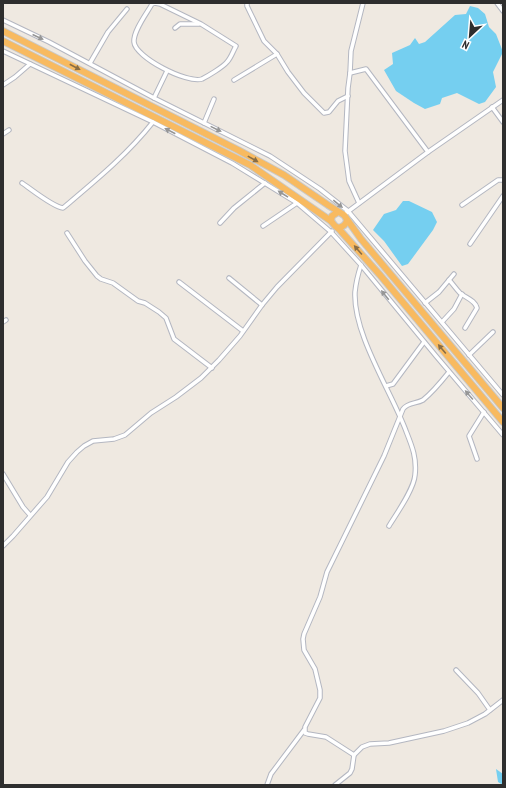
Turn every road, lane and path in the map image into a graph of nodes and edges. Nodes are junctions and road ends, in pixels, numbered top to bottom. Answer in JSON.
{"nodes":[{"id":1,"x":247,"y":3,"type":"edge"},
{"id":2,"x":363,"y":3,"type":"edge"},
{"id":3,"x":497,"y":3,"type":"edge"},
{"id":4,"x":127,"y":9,"type":"dead end"},
{"id":5,"x":503,"y":11,"type":"edge"},
{"id":6,"x":3,"y":20,"type":"edge"},
{"id":7,"x":201,"y":24,"type":"junction"},
{"id":8,"x":175,"y":28,"type":"dead end"},
{"id":9,"x":3,"y":31,"type":"edge"},
{"id":10,"x":3,"y":41,"type":"edge"},
{"id":11,"x":3,"y":51,"type":"edge"},
{"id":12,"x":277,"y":54,"type":"junction"},
{"id":13,"x":90,"y":63,"type":"junction"},
{"id":14,"x":30,"y":64,"type":"junction"},
{"id":15,"x":167,"y":71,"type":"junction"},
{"id":16,"x":350,"y":73,"type":"junction"},
{"id":17,"x":234,"y":80,"type":"dead end"},
{"id":18,"x":3,"y":84,"type":"edge"},
{"id":19,"x":348,"y":96,"type":"junction"},
{"id":20,"x":154,"y":98,"type":"junction"},
{"id":21,"x":214,"y":99,"type":"dead end"},
{"id":22,"x":503,"y":100,"type":"edge"},
{"id":23,"x":492,"y":108,"type":"junction"},
{"id":24,"x":153,"y":122,"type":"junction"},
{"id":25,"x":204,"y":122,"type":"junction"},
{"id":26,"x":503,"y":122,"type":"edge"},
{"id":27,"x":9,"y":130,"type":"dead end"},
{"id":28,"x":3,"y":134,"type":"edge"},
{"id":29,"x":428,"y":152,"type":"junction"},
{"id":30,"x":503,"y":180,"type":"edge"},
{"id":31,"x":22,"y":183,"type":"dead end"},
{"id":32,"x":265,"y":183,"type":"junction"},
{"id":33,"x":503,"y":196,"type":"edge"},
{"id":34,"x":297,"y":203,"type":"junction"},
{"id":35,"x":359,"y":203,"type":"junction"},
{"id":36,"x":462,"y":205,"type":"dead end"},
{"id":37,"x":338,"y":212,"type":"junction"},
{"id":38,"x":346,"y":215,"type":"junction"},
{"id":39,"x":220,"y":223,"type":"dead end"},
{"id":40,"x":262,"y":226,"type":"dead end"},
{"id":41,"x":334,"y":227,"type":"junction"},
{"id":42,"x":67,"y":233,"type":"dead end"},
{"id":43,"x":470,"y":244,"type":"dead end"},
{"id":44,"x":361,"y":265,"type":"junction"},
{"id":45,"x":454,"y":274,"type":"dead end"},
{"id":46,"x":229,"y":278,"type":"dead end"},
{"id":47,"x":449,"y":280,"type":"junction"},
{"id":48,"x":179,"y":282,"type":"dead end"},
{"id":49,"x":462,"y":294,"type":"junction"},
{"id":50,"x":425,"y":303,"type":"junction"},
{"id":51,"x":262,"y":305,"type":"junction"},
{"id":52,"x":442,"y":322,"type":"junction"},
{"id":53,"x":465,"y":328,"type":"dead end"},
{"id":54,"x":244,"y":331,"type":"junction"},
{"id":55,"x":494,"y":332,"type":"dead end"},
{"id":56,"x":424,"y":342,"type":"junction"},
{"id":57,"x":469,"y":355,"type":"junction"},
{"id":58,"x":212,"y":368,"type":"junction"},
{"id":59,"x":449,"y":372,"type":"junction"},
{"id":60,"x":386,"y":386,"type":"junction"},
{"id":61,"x":503,"y":395,"type":"edge"},
{"id":62,"x":503,"y":408,"type":"edge"},
{"id":63,"x":484,"y":412,"type":"junction"},
{"id":64,"x":400,"y":415,"type":"junction"},
{"id":65,"x":503,"y":422,"type":"edge"},
{"id":66,"x":503,"y":435,"type":"edge"},
{"id":67,"x":477,"y":459,"type":"dead end"},
{"id":68,"x":3,"y":474,"type":"edge"},
{"id":69,"x":30,"y":515,"type":"junction"},
{"id":70,"x":390,"y":526,"type":"dead end"},
{"id":71,"x":3,"y":546,"type":"edge"},
{"id":72,"x":456,"y":670,"type":"dead end"},
{"id":73,"x":503,"y":700,"type":"edge"},
{"id":74,"x":490,"y":710,"type":"junction"},
{"id":75,"x":304,"y":730,"type":"junction"},
{"id":76,"x":354,"y":755,"type":"junction"},
{"id":77,"x":267,"y":785,"type":"edge"},
{"id":78,"x":335,"y":785,"type":"edge"}],
"edges":[{"from":1,"to":12,"type":"street"},
{"from":2,"to":16,"type":"street"},
{"from":3,"to":5,"type":"street"},
{"from":4,"to":13,"type":"street"},
{"from":6,"to":13,"type":"street","one_way":true},
{"from":7,"to":8,"type":"street"},
{"from":7,"to":15,"type":"street"},
{"from":7,"to":15,"type":"street"},
{"from":9,"to":37,"type":"highway","one_way":true},
{"from":10,"to":41,"type":"highway"},
{"from":11,"to":14,"type":"street"},
{"from":12,"to":17,"type":"street"},
{"from":12,"to":19,"type":"street"},
{"from":13,"to":20,"type":"street"},
{"from":14,"to":18,"type":"street"},
{"from":14,"to":24,"type":"street"},
{"from":15,"to":20,"type":"street"},
{"from":16,"to":19,"type":"street"},
{"from":16,"to":29,"type":"street"},
{"from":19,"to":35,"type":"street"},
{"from":20,"to":25,"type":"street"},
{"from":21,"to":25,"type":"street"},
{"from":22,"to":23,"type":"street"},
{"from":23,"to":26,"type":"street"},
{"from":23,"to":29,"type":"street"},
{"from":24,"to":31,"type":"street"},
{"from":32,"to":24,"type":"street","one_way":true},
{"from":25,"to":38,"type":"street","one_way":true},
{"from":27,"to":28,"type":"street"},
{"from":29,"to":35,"type":"street"},
{"from":30,"to":36,"type":"street"},
{"from":34,"to":32,"type":"street","one_way":true},
{"from":32,"to":39,"type":"street"},
{"from":33,"to":43,"type":"street"},
{"from":34,"to":40,"type":"street"},
{"from":34,"to":41,"type":"street"},
{"from":35,"to":38,"type":"street"},
{"from":37,"to":38,"type":"highway"},
{"from":37,"to":41,"type":"highway"},
{"from":38,"to":41,"type":"highway"},
{"from":38,"to":50,"type":"street"},
{"from":38,"to":62,"type":"highway"},
{"from":41,"to":44,"type":"street"},
{"from":41,"to":51,"type":"street"},
{"from":65,"to":41,"type":"highway","one_way":true},
{"from":42,"to":58,"type":"street"},
{"from":56,"to":44,"type":"street","one_way":true},
{"from":44,"to":60,"type":"street"},
{"from":45,"to":47,"type":"street"},
{"from":46,"to":51,"type":"street"},
{"from":47,"to":49,"type":"street"},
{"from":47,"to":50,"type":"street"},
{"from":48,"to":54,"type":"street"},
{"from":49,"to":52,"type":"street"},
{"from":49,"to":53,"type":"street"},
{"from":50,"to":52,"type":"street"},
{"from":51,"to":54,"type":"street"},
{"from":52,"to":57,"type":"street"},
{"from":54,"to":58,"type":"street"},
{"from":55,"to":57,"type":"street"},
{"from":56,"to":59,"type":"street"},
{"from":56,"to":60,"type":"street"},
{"from":57,"to":61,"type":"street"},
{"from":58,"to":69,"type":"street"},
{"from":63,"to":59,"type":"street","one_way":true},
{"from":59,"to":64,"type":"street"},
{"from":60,"to":64,"type":"street"},
{"from":63,"to":66,"type":"street"},
{"from":63,"to":67,"type":"street"},
{"from":64,"to":70,"type":"street"},
{"from":64,"to":75,"type":"street"},
{"from":68,"to":69,"type":"street"},
{"from":69,"to":71,"type":"street"},
{"from":72,"to":74,"type":"street"},
{"from":73,"to":74,"type":"street"},
{"from":74,"to":76,"type":"street"},
{"from":75,"to":76,"type":"street"},
{"from":75,"to":77,"type":"street"},
{"from":76,"to":78,"type":"street"}]}
